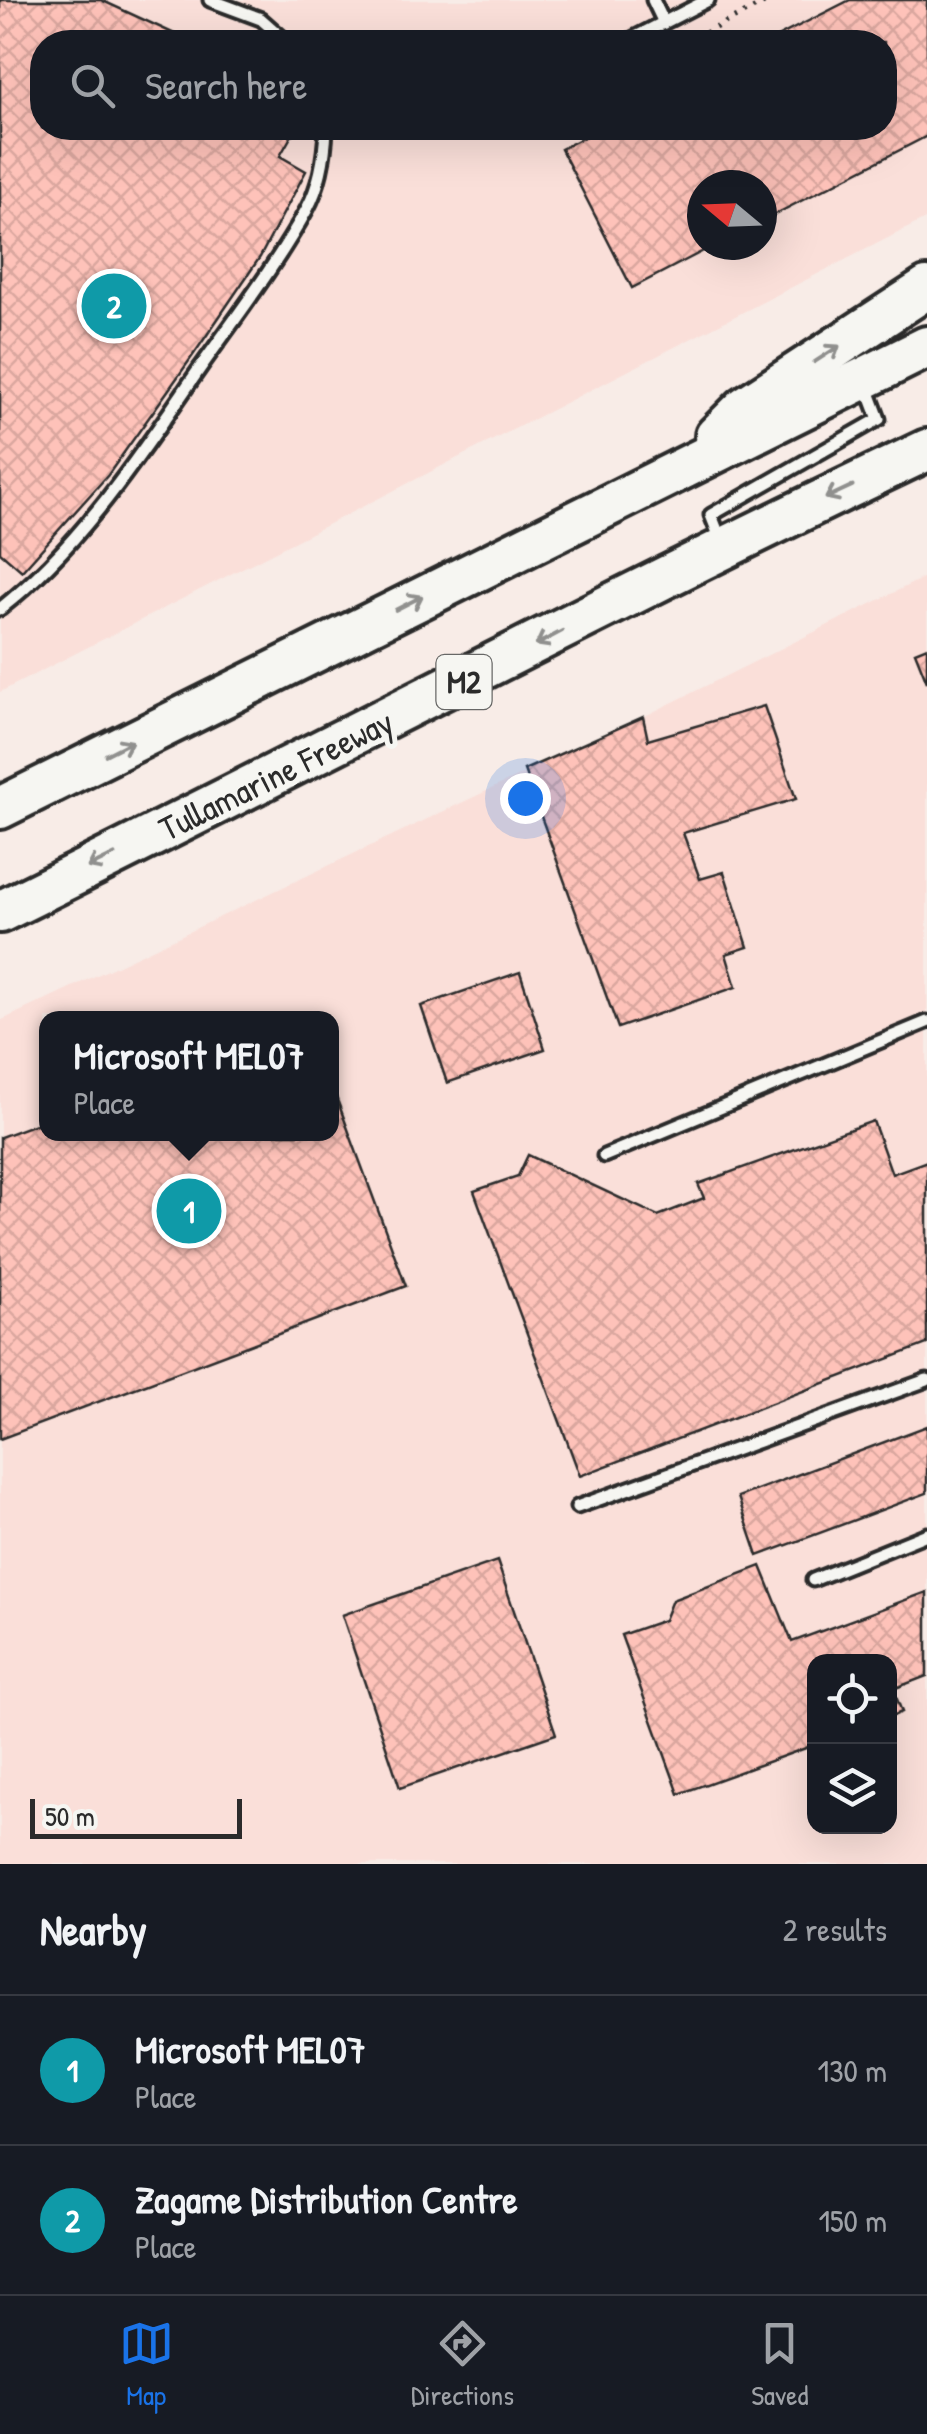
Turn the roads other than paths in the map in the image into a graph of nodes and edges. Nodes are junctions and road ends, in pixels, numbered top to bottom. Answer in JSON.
{"nodes":[{"id":1,"x":210,"y":0,"type":"edge"},
{"id":2,"x":653,"y":0,"type":"edge"},
{"id":3,"x":708,"y":0,"type":"edge"},
{"id":4,"x":664,"y":23,"type":"junction"},
{"id":5,"x":273,"y":30,"type":"edge"},
{"id":6,"x":650,"y":30,"type":"edge"},
{"id":7,"x":326,"y":140,"type":"edge"},
{"id":8,"x":927,"y":288,"type":"edge"},
{"id":9,"x":927,"y":347,"type":"edge"},
{"id":10,"x":864,"y":378,"type":"junction"},
{"id":11,"x":927,"y":450,"type":"edge"},
{"id":12,"x":684,"y":466,"type":"junction"},
{"id":13,"x":724,"y":546,"type":"junction"},
{"id":14,"x":0,"y":609,"type":"edge"},
{"id":15,"x":0,"y":808,"type":"edge"},
{"id":16,"x":0,"y":912,"type":"edge"},
{"id":17,"x":927,"y":1022,"type":"edge"},
{"id":18,"x":604,"y":1156,"type":"dead end"},
{"id":19,"x":927,"y":1380,"type":"edge"},
{"id":20,"x":577,"y":1507,"type":"dead end"},
{"id":21,"x":927,"y":1534,"type":"edge"},
{"id":22,"x":813,"y":1580,"type":"dead end"}],
"edges":[{"from":1,"to":5,"type":"lane"},
{"from":2,"to":4,"type":"lane"},
{"from":3,"to":4,"type":"lane"},
{"from":4,"to":6,"type":"lane"},
{"from":7,"to":14,"type":"lane"},
{"from":12,"to":8,"type":"highway","one_way":true},
{"from":9,"to":10,"type":"highway"},
{"from":10,"to":12,"type":"highway"},
{"from":10,"to":13,"type":"lane"},
{"from":11,"to":13,"type":"highway","name":"Tullamarine Freeway","number":"M2","one_way":true},
{"from":15,"to":12,"type":"highway","one_way":true},
{"from":13,"to":16,"type":"highway","name":"Tullamarine Freeway","number":"M2","one_way":true},
{"from":17,"to":18,"type":"lane"},
{"from":19,"to":20,"type":"lane"},
{"from":21,"to":22,"type":"lane"}]}
